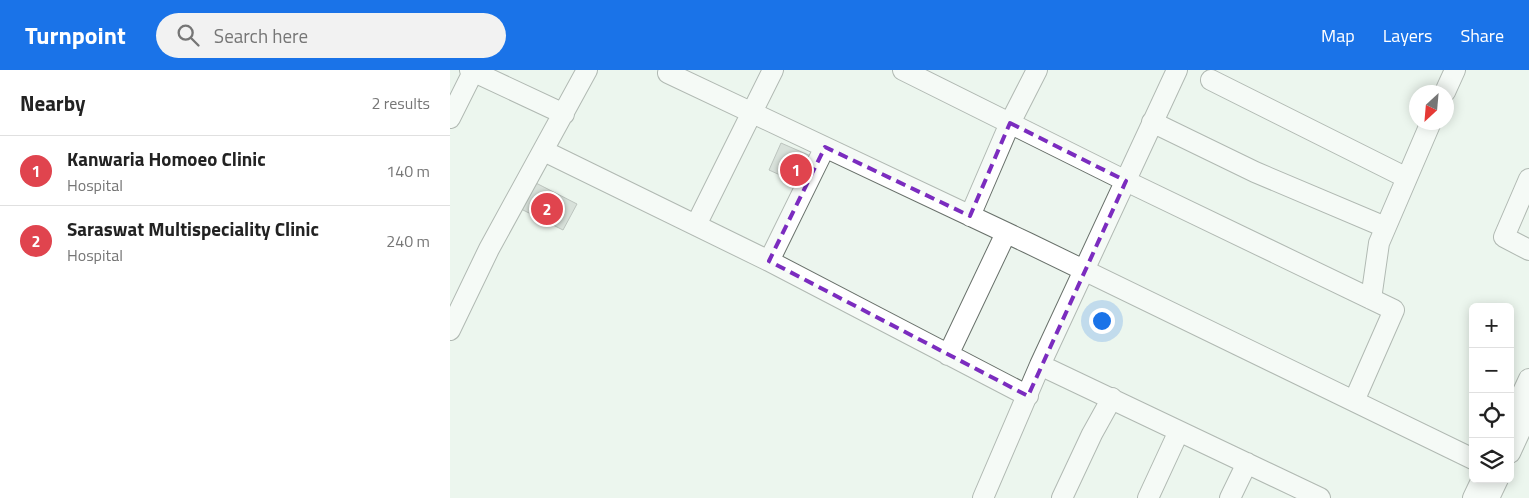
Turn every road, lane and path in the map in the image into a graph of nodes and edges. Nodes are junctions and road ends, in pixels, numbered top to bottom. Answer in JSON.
{"nodes":[{"id":1,"x":473,"y":70,"type":"edge"},
{"id":2,"x":587,"y":70,"type":"edge"},
{"id":3,"x":773,"y":70,"type":"edge"},
{"id":4,"x":1038,"y":70,"type":"edge"},
{"id":5,"x":1177,"y":70,"type":"edge"},
{"id":6,"x":1454,"y":70,"type":"edge"},
{"id":7,"x":907,"y":71,"type":"edge"},
{"id":8,"x":668,"y":73,"type":"dead end"},
{"id":9,"x":1210,"y":80,"type":"dead end"},
{"id":10,"x":1448,"y":85,"type":"edge"},
{"id":11,"x":751,"y":112,"type":"junction"},
{"id":12,"x":564,"y":114,"type":"junction"},
{"id":13,"x":450,"y":118,"type":"edge"},
{"id":14,"x":1152,"y":122,"type":"junction"},
{"id":15,"x":1010,"y":123,"type":"junction"},
{"id":16,"x":1428,"y":130,"type":"edge"},
{"id":17,"x":825,"y":147,"type":"junction"},
{"id":18,"x":544,"y":151,"type":"junction"},
{"id":19,"x":1407,"y":178,"type":"junction"},
{"id":20,"x":1529,"y":180,"type":"edge"},
{"id":21,"x":1126,"y":181,"type":"junction"},
{"id":22,"x":970,"y":216,"type":"junction"},
{"id":23,"x":696,"y":225,"type":"junction"},
{"id":24,"x":1385,"y":228,"type":"junction"},
{"id":25,"x":1006,"y":232,"type":"junction"},
{"id":26,"x":1529,"y":250,"type":"edge"},
{"id":27,"x":770,"y":262,"type":"junction"},
{"id":28,"x":1085,"y":271,"type":"junction"},
{"id":29,"x":1371,"y":299,"type":"junction"},
{"id":30,"x":450,"y":330,"type":"edge"},
{"id":31,"x":948,"y":355,"type":"junction"},
{"id":32,"x":1040,"y":366,"type":"junction"},
{"id":33,"x":1529,"y":379,"type":"edge"},
{"id":34,"x":1028,"y":396,"type":"junction"},
{"id":35,"x":1112,"y":398,"type":"junction"},
{"id":36,"x":1354,"y":401,"type":"junction"},
{"id":37,"x":1514,"y":411,"type":"edge"},
{"id":38,"x":1529,"y":412,"type":"edge"},
{"id":39,"x":1180,"y":431,"type":"junction"},
{"id":40,"x":1514,"y":444,"type":"edge"},
{"id":41,"x":1469,"y":457,"type":"edge"},
{"id":42,"x":1247,"y":463,"type":"junction"},
{"id":43,"x":1480,"y":483,"type":"edge"},
{"id":44,"x":1496,"y":483,"type":"edge"},
{"id":45,"x":1312,"y":496,"type":"edge"},
{"id":46,"x":983,"y":498,"type":"edge"},
{"id":47,"x":1062,"y":498,"type":"edge"},
{"id":48,"x":1148,"y":498,"type":"edge"},
{"id":49,"x":1230,"y":498,"type":"edge"},
{"id":50,"x":1473,"y":498,"type":"edge"},
{"id":51,"x":1490,"y":498,"type":"edge"}],
"edges":[{"from":1,"to":12,"type":"street"},
{"from":1,"to":13,"type":"street"},
{"from":2,"to":12,"type":"street"},
{"from":3,"to":11,"type":"street"},
{"from":4,"to":15,"type":"street"},
{"from":5,"to":14,"type":"street"},
{"from":6,"to":10,"type":"street"},
{"from":7,"to":15,"type":"street"},
{"from":8,"to":11,"type":"street"},
{"from":9,"to":19,"type":"street"},
{"from":11,"to":17,"type":"street"},
{"from":11,"to":23,"type":"street"},
{"from":12,"to":18,"type":"street"},
{"from":14,"to":21,"type":"street"},
{"from":14,"to":24,"type":"street"},
{"from":15,"to":21,"type":"street"},
{"from":15,"to":22,"type":"street"},
{"from":16,"to":19,"type":"street"},
{"from":17,"to":22,"type":"street"},
{"from":17,"to":27,"type":"street"},
{"from":18,"to":23,"type":"street"},
{"from":18,"to":30,"type":"street"},
{"from":19,"to":24,"type":"street"},
{"from":20,"to":26,"type":"street"},
{"from":21,"to":28,"type":"street"},
{"from":21,"to":29,"type":"street"},
{"from":22,"to":25,"type":"street"},
{"from":23,"to":27,"type":"street"},
{"from":24,"to":29,"type":"street"},
{"from":25,"to":28,"type":"street"},
{"from":25,"to":31,"type":"street"},
{"from":27,"to":31,"type":"street"},
{"from":28,"to":32,"type":"street"},
{"from":28,"to":36,"type":"street"},
{"from":29,"to":36,"type":"street"},
{"from":31,"to":34,"type":"street"},
{"from":32,"to":34,"type":"street"},
{"from":32,"to":35,"type":"street"},
{"from":33,"to":37,"type":"street"},
{"from":34,"to":46,"type":"street"},
{"from":35,"to":39,"type":"street"},
{"from":35,"to":47,"type":"street"},
{"from":36,"to":41,"type":"street"},
{"from":38,"to":40,"type":"street"},
{"from":39,"to":42,"type":"street"},
{"from":39,"to":48,"type":"street"},
{"from":42,"to":45,"type":"street"},
{"from":42,"to":49,"type":"street"},
{"from":43,"to":50,"type":"street"},
{"from":44,"to":51,"type":"street"}]}
